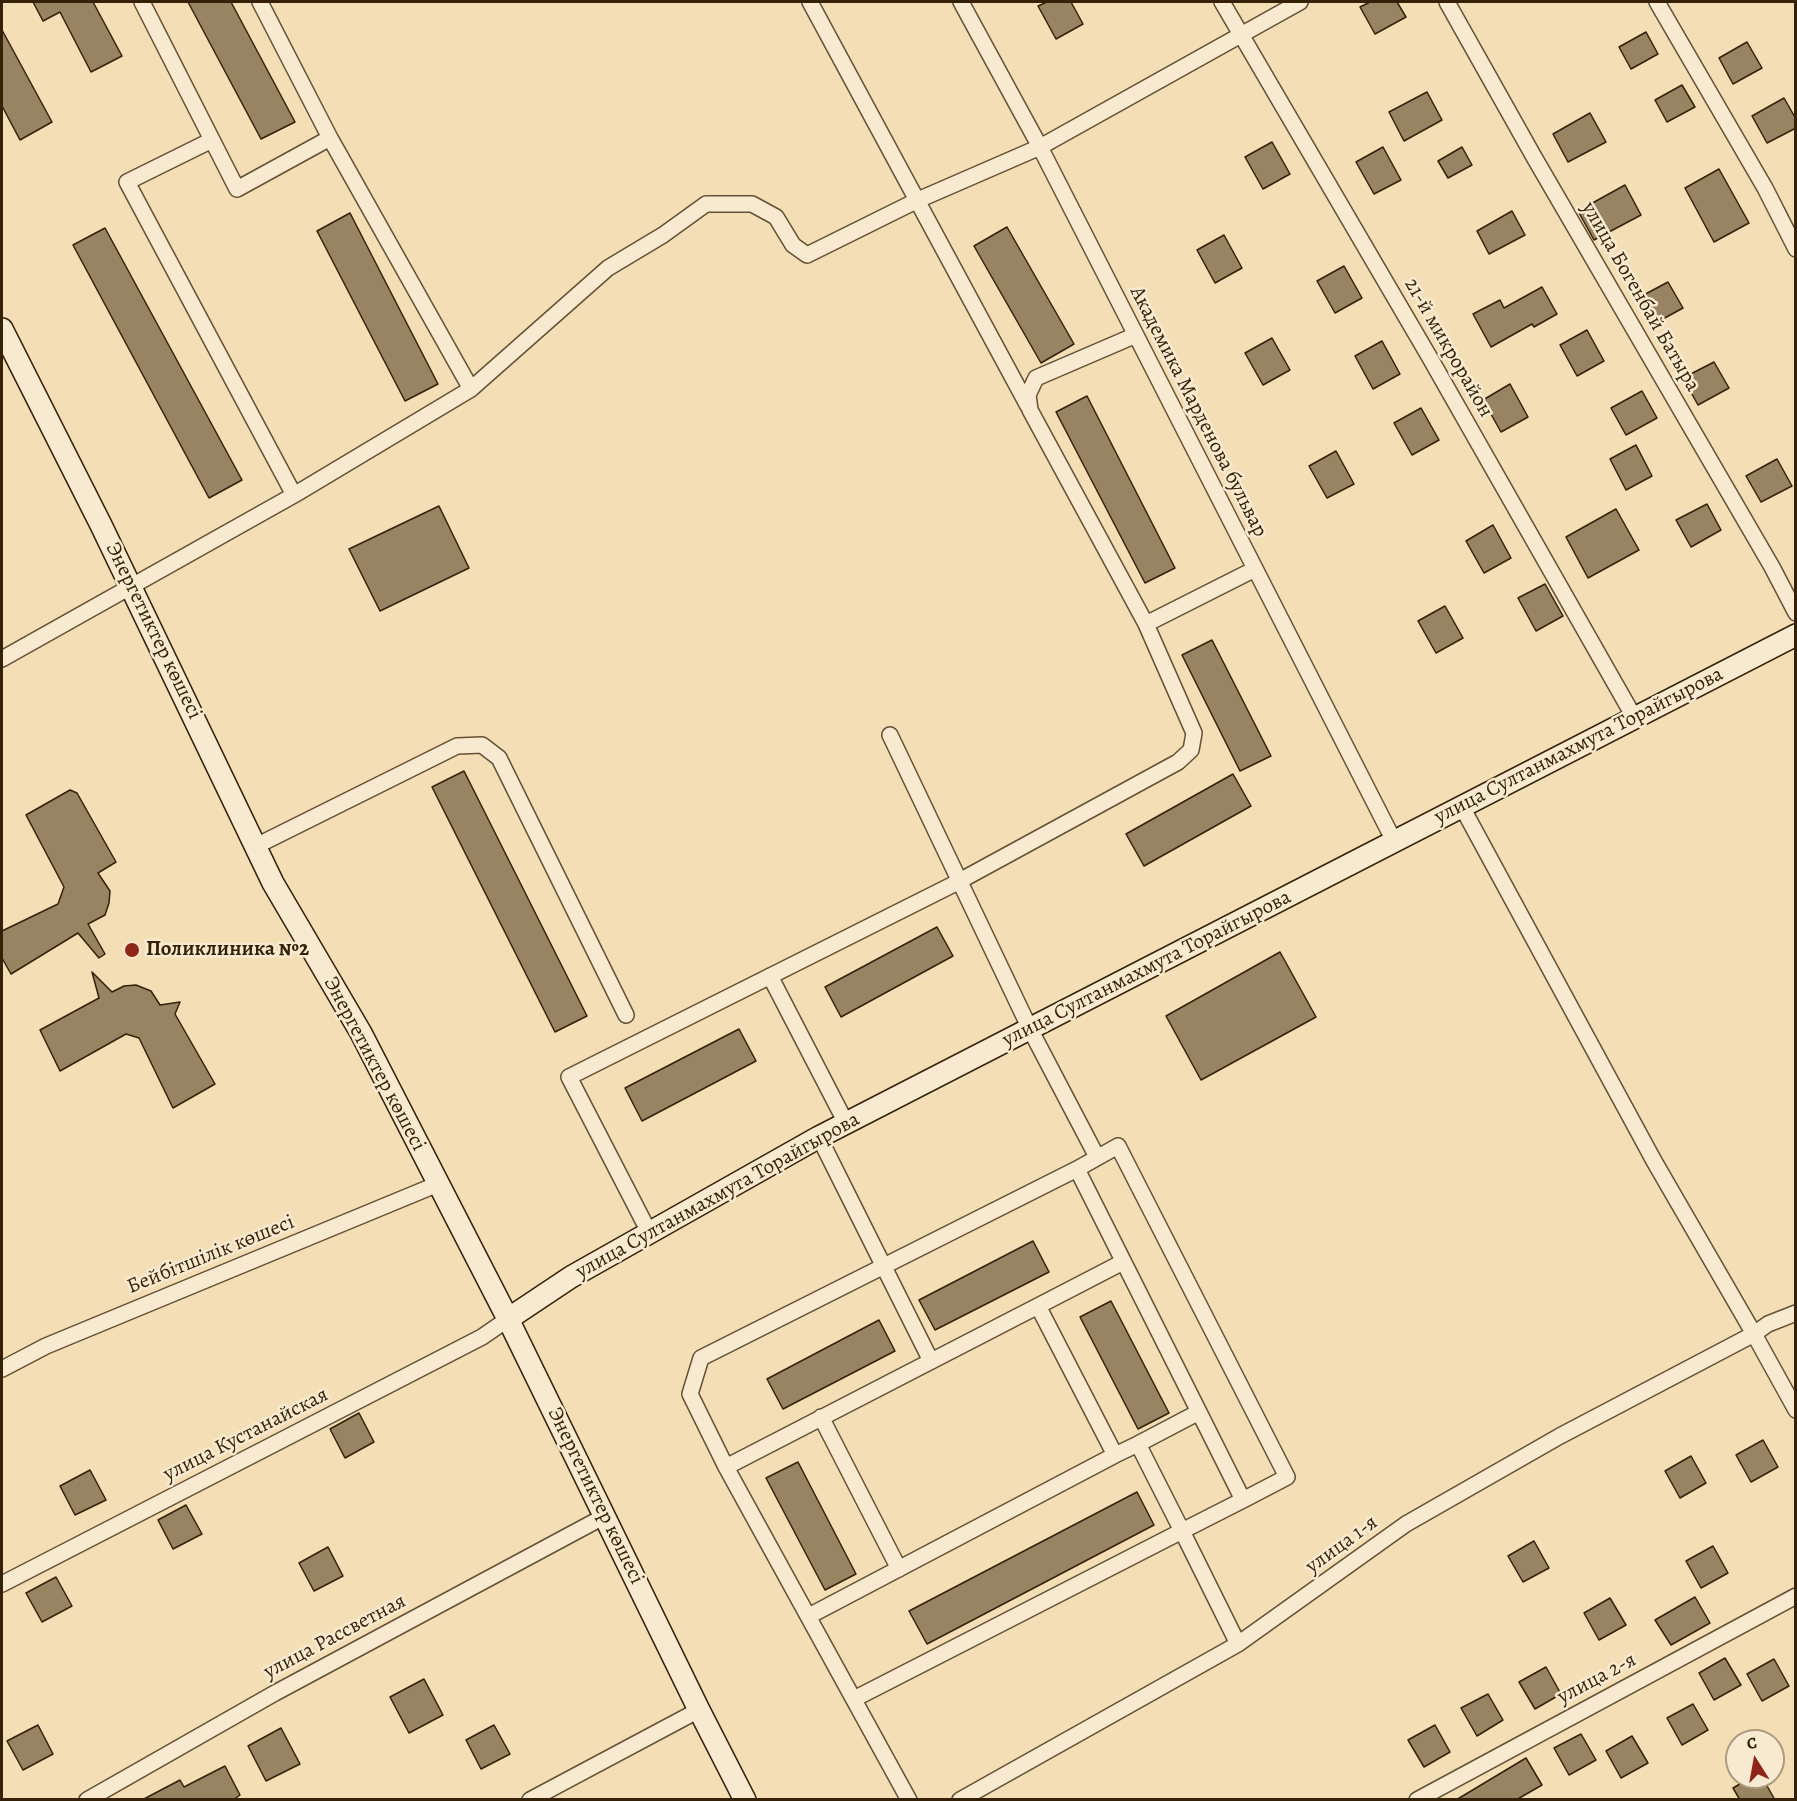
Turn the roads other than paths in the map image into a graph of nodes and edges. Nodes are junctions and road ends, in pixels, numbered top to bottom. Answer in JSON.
{"nodes":[{"id":1,"x":142,"y":2,"type":"edge"},
{"id":2,"x":260,"y":2,"type":"edge"},
{"id":3,"x":810,"y":2,"type":"edge"},
{"id":4,"x":961,"y":2,"type":"edge"},
{"id":5,"x":1222,"y":2,"type":"edge"},
{"id":6,"x":1300,"y":2,"type":"edge"},
{"id":7,"x":1447,"y":2,"type":"edge"},
{"id":8,"x":1657,"y":2,"type":"edge"},
{"id":9,"x":1241,"y":34,"type":"junction"},
{"id":10,"x":330,"y":138,"type":"junction"},
{"id":11,"x":212,"y":140,"type":"junction"},
{"id":12,"x":1040,"y":147,"type":"junction"},
{"id":13,"x":918,"y":200,"type":"junction"},
{"id":14,"x":1796,"y":249,"type":"edge"},
{"id":15,"x":2,"y":329,"type":"edge"},
{"id":16,"x":1136,"y":335,"type":"junction"},
{"id":17,"x":471,"y":389,"type":"junction"},
{"id":18,"x":1030,"y":410,"type":"junction"},
{"id":19,"x":294,"y":495,"type":"junction"},
{"id":20,"x":1255,"y":569,"type":"junction"},
{"id":21,"x":130,"y":588,"type":"junction"},
{"id":22,"x":1796,"y":613,"type":"edge"},
{"id":23,"x":1146,"y":624,"type":"junction"},
{"id":24,"x":1796,"y":635,"type":"edge"},
{"id":25,"x":2,"y":659,"type":"edge"},
{"id":26,"x":1634,"y":717,"type":"junction"},
{"id":27,"x":890,"y":735,"type":"dead end"},
{"id":28,"x":1461,"y":807,"type":"junction"},
{"id":29,"x":1395,"y":843,"type":"junction"},
{"id":30,"x":256,"y":846,"type":"junction"},
{"id":31,"x":960,"y":880,"type":"junction"},
{"id":32,"x":770,"y":976,"type":"junction"},
{"id":33,"x":626,"y":1015,"type":"dead end"},
{"id":34,"x":1030,"y":1029,"type":"junction"},
{"id":35,"x":846,"y":1123,"type":"junction"},
{"id":36,"x":819,"y":1137,"type":"junction"},
{"id":37,"x":1097,"y":1157,"type":"junction"},
{"id":38,"x":1077,"y":1169,"type":"junction"},
{"id":39,"x":438,"y":1184,"type":"junction"},
{"id":40,"x":650,"y":1234,"type":"junction"},
{"id":41,"x":1123,"y":1262,"type":"junction"},
{"id":42,"x":884,"y":1266,"type":"junction"},
{"id":43,"x":1038,"y":1306,"type":"junction"},
{"id":44,"x":1796,"y":1313,"type":"edge"},
{"id":45,"x":508,"y":1319,"type":"junction"},
{"id":46,"x":1754,"y":1334,"type":"junction"},
{"id":47,"x":931,"y":1361,"type":"junction"},
{"id":48,"x":2,"y":1369,"type":"edge"},
{"id":49,"x":1796,"y":1410,"type":"edge"},
{"id":50,"x":1199,"y":1412,"type":"junction"},
{"id":51,"x":821,"y":1417,"type":"junction"},
{"id":52,"x":1138,"y":1443,"type":"junction"},
{"id":53,"x":1115,"y":1455,"type":"junction"},
{"id":54,"x":726,"y":1467,"type":"junction"},
{"id":55,"x":1243,"y":1500,"type":"junction"},
{"id":56,"x":605,"y":1516,"type":"junction"},
{"id":57,"x":1182,"y":1531,"type":"junction"},
{"id":58,"x":899,"y":1569,"type":"junction"},
{"id":59,"x":2,"y":1584,"type":"edge"},
{"id":60,"x":1796,"y":1596,"type":"edge"},
{"id":61,"x":809,"y":1616,"type":"junction"},
{"id":62,"x":1238,"y":1644,"type":"junction"},
{"id":63,"x":854,"y":1699,"type":"junction"},
{"id":64,"x":699,"y":1710,"type":"junction"},
{"id":65,"x":87,"y":1800,"type":"edge"},
{"id":66,"x":530,"y":1800,"type":"edge"},
{"id":67,"x":745,"y":1800,"type":"edge"},
{"id":68,"x":909,"y":1800,"type":"edge"},
{"id":69,"x":960,"y":1800,"type":"edge"},
{"id":70,"x":1418,"y":1800,"type":"edge"}],
"edges":[{"from":1,"to":11,"type":"street"},
{"from":2,"to":10,"type":"street"},
{"from":3,"to":13,"type":"street"},
{"from":4,"to":12,"type":"street","name":"Академика Марденова бульвар"},
{"from":5,"to":9,"type":"street","name":"21-й микрорайон"},
{"from":6,"to":9,"type":"street"},
{"from":7,"to":22,"type":"street","name":"улица Богенбай Батыра"},
{"from":8,"to":14,"type":"street"},
{"from":9,"to":12,"type":"street"},
{"from":9,"to":26,"type":"street","name":"21-й микрорайон"},
{"from":10,"to":11,"type":"street"},
{"from":10,"to":17,"type":"street"},
{"from":11,"to":19,"type":"street"},
{"from":12,"to":13,"type":"street"},
{"from":12,"to":16,"type":"street","name":"Академика Марденова бульвар"},
{"from":13,"to":17,"type":"street"},
{"from":13,"to":18,"type":"street"},
{"from":15,"to":21,"type":"main road","name":"Энергетиктер көшесі"},
{"from":16,"to":18,"type":"street"},
{"from":16,"to":20,"type":"street","name":"Академика Марденова бульвар"},
{"from":17,"to":19,"type":"street"},
{"from":18,"to":23,"type":"street"},
{"from":19,"to":21,"type":"street"},
{"from":20,"to":23,"type":"street"},
{"from":20,"to":29,"type":"street","name":"Академика Марденова бульвар"},
{"from":21,"to":25,"type":"street"},
{"from":21,"to":30,"type":"main road","name":"Энергетиктер көшесі"},
{"from":23,"to":31,"type":"street"},
{"from":24,"to":26,"type":"main road","name":"улица Султанмахмута Торайгырова"},
{"from":26,"to":28,"type":"main road","name":"улица Султанмахмута Торайгырова"},
{"from":27,"to":31,"type":"street"},
{"from":28,"to":29,"type":"main road","name":"улица Султанмахмута Торайгырова"},
{"from":28,"to":46,"type":"street"},
{"from":29,"to":34,"type":"main road","name":"улица Султанмахмута Торайгырова"},
{"from":30,"to":33,"type":"street"},
{"from":30,"to":39,"type":"main road","name":"Энергетиктер көшесі"},
{"from":31,"to":32,"type":"street"},
{"from":31,"to":34,"type":"street"},
{"from":32,"to":35,"type":"street"},
{"from":32,"to":40,"type":"street"},
{"from":34,"to":35,"type":"main road","name":"улица Султанмахмута Торайгырова"},
{"from":34,"to":37,"type":"street"},
{"from":35,"to":36,"type":"main road","name":"улица Султанмахмута Торайгырова"},
{"from":36,"to":40,"type":"main road","name":"улица Султанмахмута Торайгырова"},
{"from":36,"to":42,"type":"street"},
{"from":37,"to":38,"type":"street"},
{"from":37,"to":55,"type":"street"},
{"from":38,"to":41,"type":"street"},
{"from":38,"to":42,"type":"street"},
{"from":39,"to":45,"type":"main road","name":"Энергетиктер көшесі"},
{"from":39,"to":48,"type":"street","name":"Бейбітшілік көшесі"},
{"from":40,"to":45,"type":"main road","name":"улица Султанмахмута Торайгырова"},
{"from":41,"to":43,"type":"street"},
{"from":41,"to":50,"type":"street"},
{"from":42,"to":47,"type":"street"},
{"from":42,"to":54,"type":"street"},
{"from":43,"to":47,"type":"street"},
{"from":43,"to":53,"type":"street"},
{"from":44,"to":46,"type":"street","name":"улица 1-я"},
{"from":45,"to":56,"type":"main road","name":"Энергетиктер көшесі"},
{"from":45,"to":59,"type":"street","name":"улица Кустанайская"},
{"from":46,"to":49,"type":"street"},
{"from":46,"to":62,"type":"street","name":"улица 1-я"},
{"from":47,"to":51,"type":"street"},
{"from":50,"to":52,"type":"street"},
{"from":50,"to":55,"type":"street"},
{"from":51,"to":54,"type":"street"},
{"from":51,"to":58,"type":"street"},
{"from":52,"to":53,"type":"street"},
{"from":52,"to":57,"type":"street"},
{"from":53,"to":58,"type":"street"},
{"from":54,"to":61,"type":"street"},
{"from":55,"to":57,"type":"street"},
{"from":56,"to":64,"type":"main road","name":"Энергетиктер көшесі"},
{"from":56,"to":65,"type":"street","name":"улица Рассветная"},
{"from":57,"to":62,"type":"street"},
{"from":57,"to":63,"type":"street"},
{"from":58,"to":61,"type":"street"},
{"from":60,"to":70,"type":"street","name":"улица 2-я"},
{"from":61,"to":63,"type":"street"},
{"from":62,"to":69,"type":"street","name":"улица 1-я"},
{"from":63,"to":68,"type":"street"},
{"from":64,"to":66,"type":"street"},
{"from":64,"to":67,"type":"main road","name":"Энергетиктер көшесі"}]}
